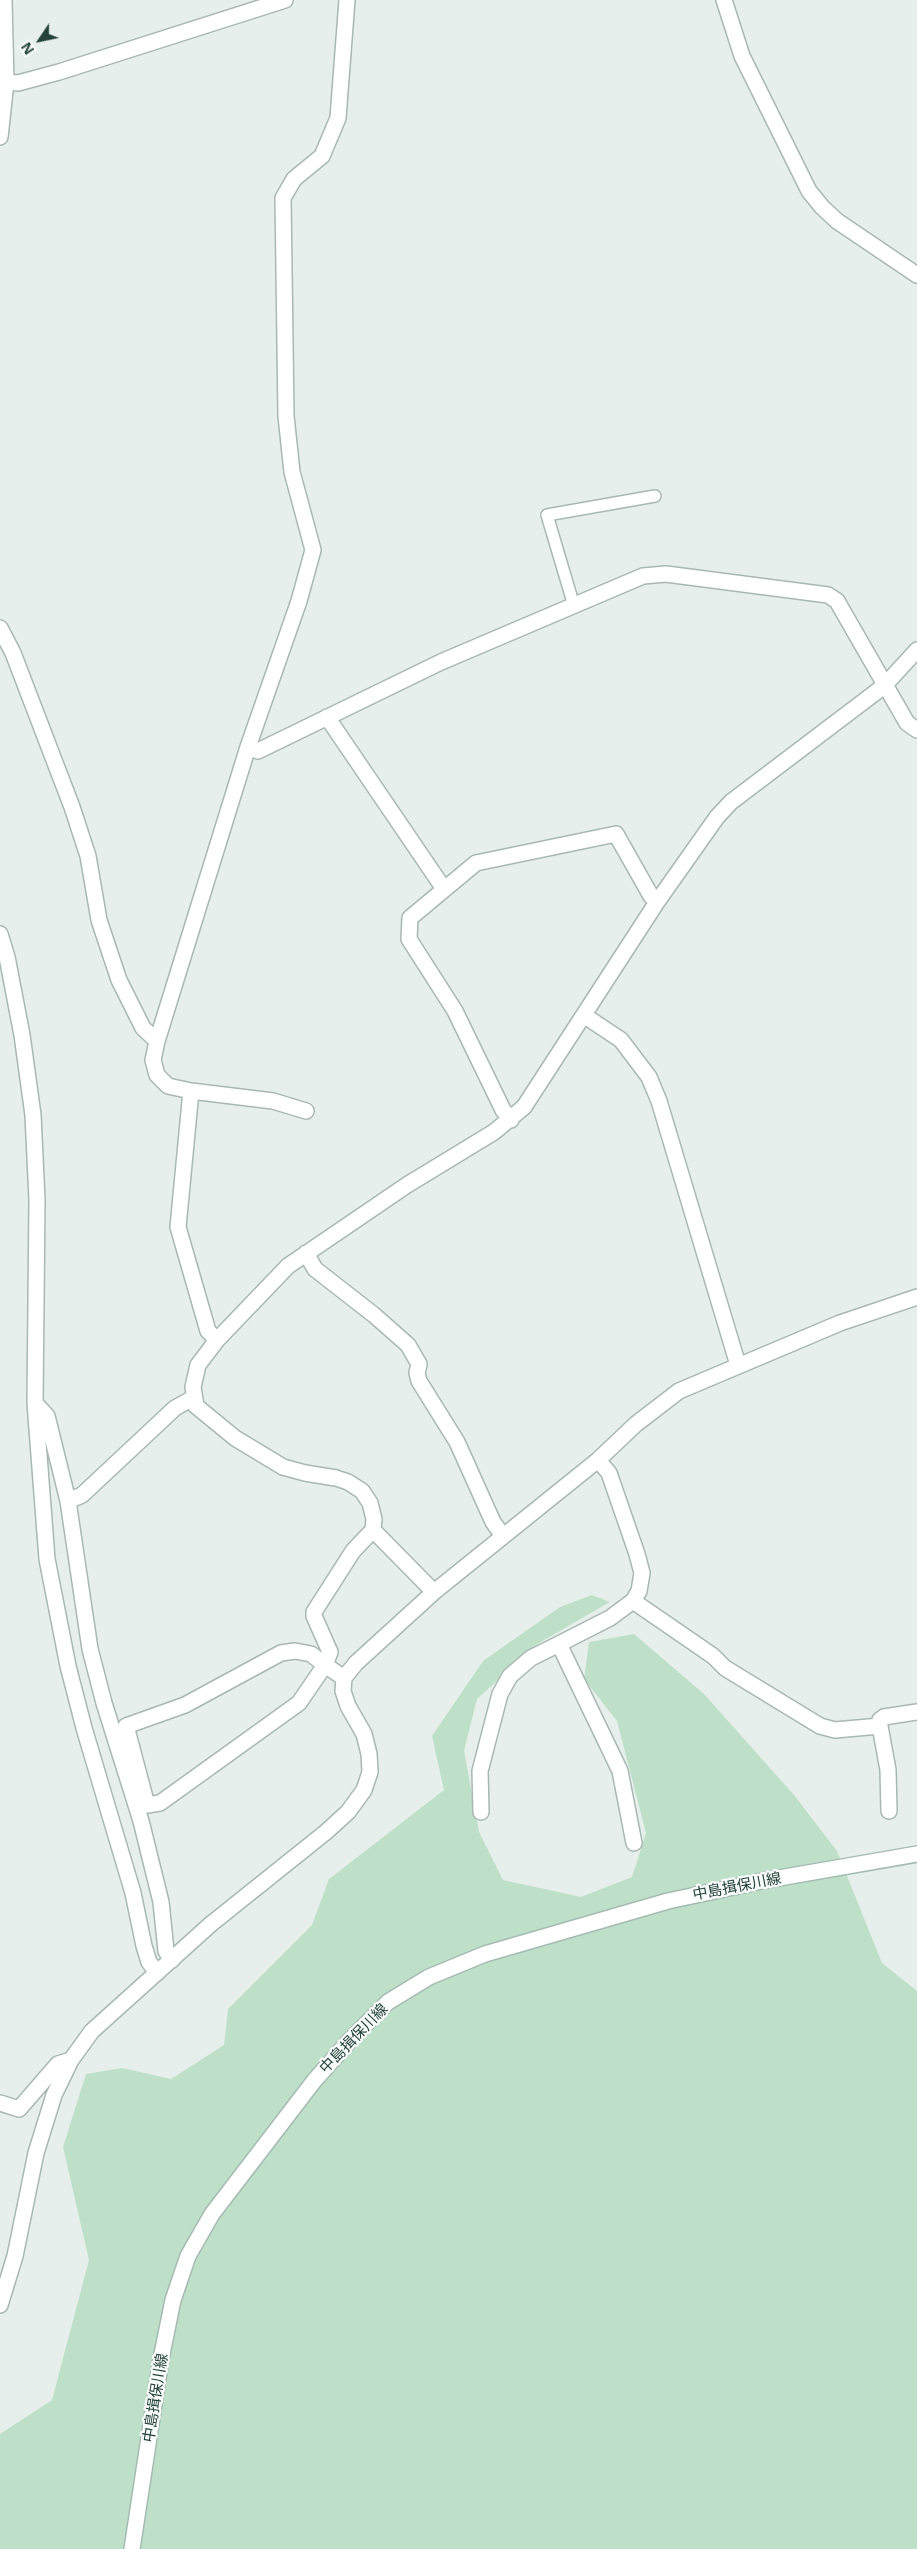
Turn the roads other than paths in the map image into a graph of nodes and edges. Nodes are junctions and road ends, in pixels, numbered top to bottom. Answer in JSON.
{"nodes":[{"id":1,"x":4,"y":0,"type":"edge"},
{"id":2,"x":285,"y":0,"type":"edge"},
{"id":3,"x":347,"y":0,"type":"edge"},
{"id":4,"x":724,"y":0,"type":"edge"},
{"id":5,"x":6,"y":82,"type":"junction"},
{"id":6,"x":0,"y":137,"type":"edge"},
{"id":7,"x":917,"y":274,"type":"edge"},
{"id":8,"x":655,"y":496,"type":"dead end"},
{"id":9,"x":574,"y":606,"type":"junction"},
{"id":10,"x":0,"y":628,"type":"edge"},
{"id":11,"x":917,"y":650,"type":"edge"},
{"id":12,"x":884,"y":686,"type":"junction"},
{"id":13,"x":328,"y":718,"type":"junction"},
{"id":14,"x":917,"y":730,"type":"edge"},
{"id":15,"x":248,"y":747,"type":"junction"},
{"id":16,"x":444,"y":889,"type":"junction"},
{"id":17,"x":657,"y":902,"type":"junction"},
{"id":18,"x":0,"y":934,"type":"edge"},
{"id":19,"x":585,"y":1016,"type":"junction"},
{"id":20,"x":157,"y":1041,"type":"junction"},
{"id":21,"x":191,"y":1091,"type":"junction"},
{"id":22,"x":306,"y":1111,"type":"dead end"},
{"id":23,"x":510,"y":1120,"type":"junction"},
{"id":24,"x":306,"y":1253,"type":"junction"},
{"id":25,"x":917,"y":1297,"type":"edge"},
{"id":26,"x":218,"y":1340,"type":"junction"},
{"id":27,"x":738,"y":1365,"type":"junction"},
{"id":28,"x":194,"y":1398,"type":"junction"},
{"id":29,"x":35,"y":1403,"type":"junction"},
{"id":30,"x":598,"y":1460,"type":"junction"},
{"id":31,"x":68,"y":1501,"type":"junction"},
{"id":32,"x":373,"y":1530,"type":"junction"},
{"id":33,"x":503,"y":1536,"type":"junction"},
{"id":34,"x":434,"y":1592,"type":"junction"},
{"id":35,"x":633,"y":1601,"type":"junction"},
{"id":36,"x":559,"y":1644,"type":"junction"},
{"id":37,"x":325,"y":1665,"type":"junction"},
{"id":38,"x":344,"y":1678,"type":"junction"},
{"id":39,"x":917,"y":1712,"type":"edge"},
{"id":40,"x":880,"y":1726,"type":"junction"},
{"id":41,"x":889,"y":1811,"type":"dead end"},
{"id":42,"x":481,"y":1812,"type":"dead end"},
{"id":43,"x":634,"y":1843,"type":"dead end"},
{"id":44,"x":917,"y":1854,"type":"edge"},
{"id":45,"x":172,"y":1960,"type":"junction"},
{"id":46,"x":157,"y":1973,"type":"junction"},
{"id":47,"x":71,"y":2060,"type":"junction"},
{"id":48,"x":0,"y":2102,"type":"edge"},
{"id":49,"x":0,"y":2305,"type":"edge"},
{"id":50,"x":132,"y":2549,"type":"edge"}],
"edges":[{"from":1,"to":5,"type":"street"},
{"from":2,"to":5,"type":"street"},
{"from":3,"to":15,"type":"street"},
{"from":4,"to":7,"type":"street"},
{"from":5,"to":6,"type":"street"},
{"from":8,"to":9,"type":"lane"},
{"from":9,"to":12,"type":"street"},
{"from":9,"to":13,"type":"street"},
{"from":10,"to":20,"type":"street"},
{"from":11,"to":12,"type":"street"},
{"from":12,"to":14,"type":"street"},
{"from":12,"to":17,"type":"street"},
{"from":13,"to":15,"type":"street"},
{"from":13,"to":16,"type":"street"},
{"from":15,"to":20,"type":"street"},
{"from":16,"to":17,"type":"street"},
{"from":16,"to":23,"type":"street"},
{"from":17,"to":19,"type":"street"},
{"from":18,"to":29,"type":"street"},
{"from":19,"to":23,"type":"street"},
{"from":19,"to":27,"type":"street"},
{"from":20,"to":21,"type":"street"},
{"from":21,"to":22,"type":"street"},
{"from":21,"to":26,"type":"street"},
{"from":23,"to":24,"type":"street"},
{"from":24,"to":26,"type":"street"},
{"from":24,"to":33,"type":"street"},
{"from":25,"to":27,"type":"street"},
{"from":26,"to":28,"type":"street"},
{"from":27,"to":30,"type":"street"},
{"from":28,"to":31,"type":"street"},
{"from":28,"to":32,"type":"street"},
{"from":29,"to":31,"type":"street"},
{"from":29,"to":46,"type":"street"},
{"from":30,"to":33,"type":"street"},
{"from":30,"to":35,"type":"street"},
{"from":31,"to":45,"type":"street"},
{"from":32,"to":34,"type":"street"},
{"from":32,"to":37,"type":"street"},
{"from":33,"to":34,"type":"street"},
{"from":34,"to":38,"type":"street"},
{"from":35,"to":36,"type":"street"},
{"from":35,"to":40,"type":"street"},
{"from":36,"to":42,"type":"street"},
{"from":36,"to":43,"type":"street"},
{"from":37,"to":37,"type":"street"},
{"from":37,"to":38,"type":"street"},
{"from":38,"to":45,"type":"street"},
{"from":39,"to":40,"type":"street"},
{"from":40,"to":41,"type":"street"},
{"from":44,"to":50,"type":"street","name":"中島揖保川線"},
{"from":45,"to":46,"type":"street"},
{"from":46,"to":47,"type":"street"},
{"from":47,"to":48,"type":"street"},
{"from":47,"to":49,"type":"street"}]}
